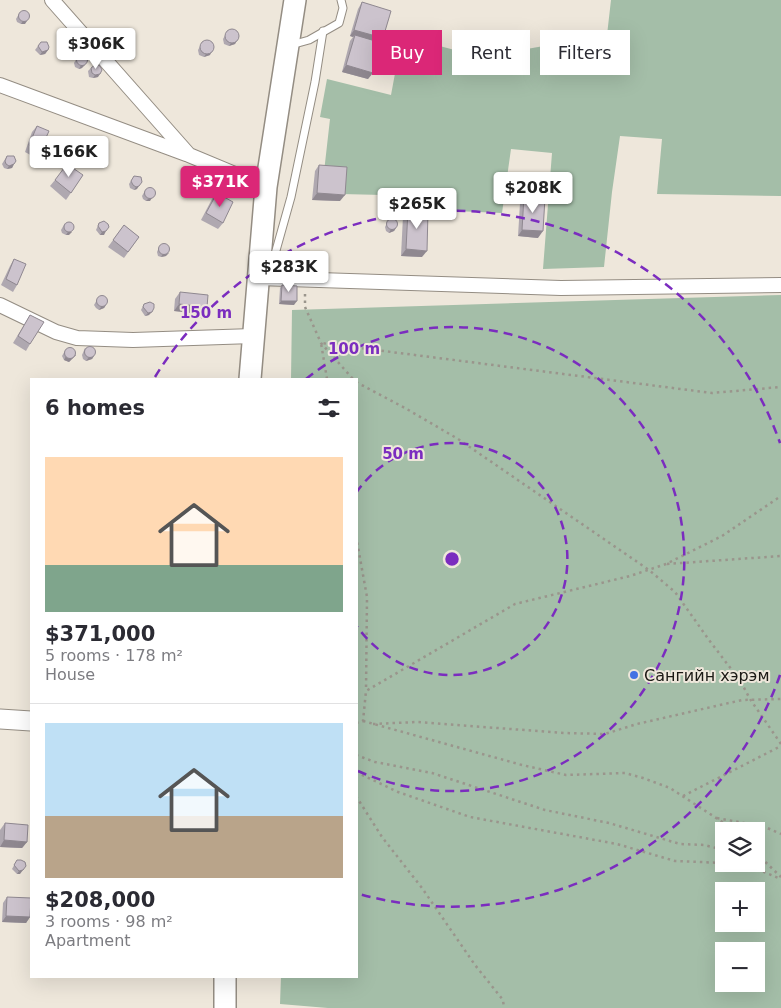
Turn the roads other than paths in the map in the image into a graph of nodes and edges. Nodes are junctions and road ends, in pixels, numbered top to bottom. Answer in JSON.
{"nodes":[{"id":1,"x":52,"y":0,"type":"edge"},
{"id":2,"x":295,"y":0,"type":"edge"},
{"id":3,"x":341,"y":0,"type":"edge"},
{"id":4,"x":323,"y":31,"type":"junction"},
{"id":5,"x":288,"y":46,"type":"junction"},
{"id":6,"x":0,"y":85,"type":"edge"},
{"id":7,"x":189,"y":155,"type":"junction"},
{"id":8,"x":266,"y":187,"type":"junction"},
{"id":9,"x":259,"y":273,"type":"junction"},
{"id":10,"x":781,"y":285,"type":"edge"},
{"id":11,"x":0,"y":305,"type":"edge"},
{"id":12,"x":253,"y":336,"type":"junction"},
{"id":13,"x":250,"y":378,"type":"edge"},
{"id":14,"x":0,"y":719,"type":"edge"},
{"id":15,"x":30,"y":721,"type":"edge"},
{"id":16,"x":224,"y":978,"type":"edge"},
{"id":17,"x":225,"y":1008,"type":"edge"}],
"edges":[{"from":1,"to":7,"type":"street"},
{"from":2,"to":5,"type":"main road"},
{"from":3,"to":4,"type":"lane"},
{"from":4,"to":5,"type":"lane"},
{"from":4,"to":9,"type":"lane"},
{"from":5,"to":8,"type":"main road"},
{"from":6,"to":7,"type":"street"},
{"from":7,"to":8,"type":"street"},
{"from":8,"to":9,"type":"main road"},
{"from":9,"to":10,"type":"street"},
{"from":9,"to":12,"type":"main road"},
{"from":11,"to":12,"type":"street"},
{"from":12,"to":13,"type":"main road"},
{"from":14,"to":15,"type":"main road"},
{"from":16,"to":17,"type":"main road"}]}
